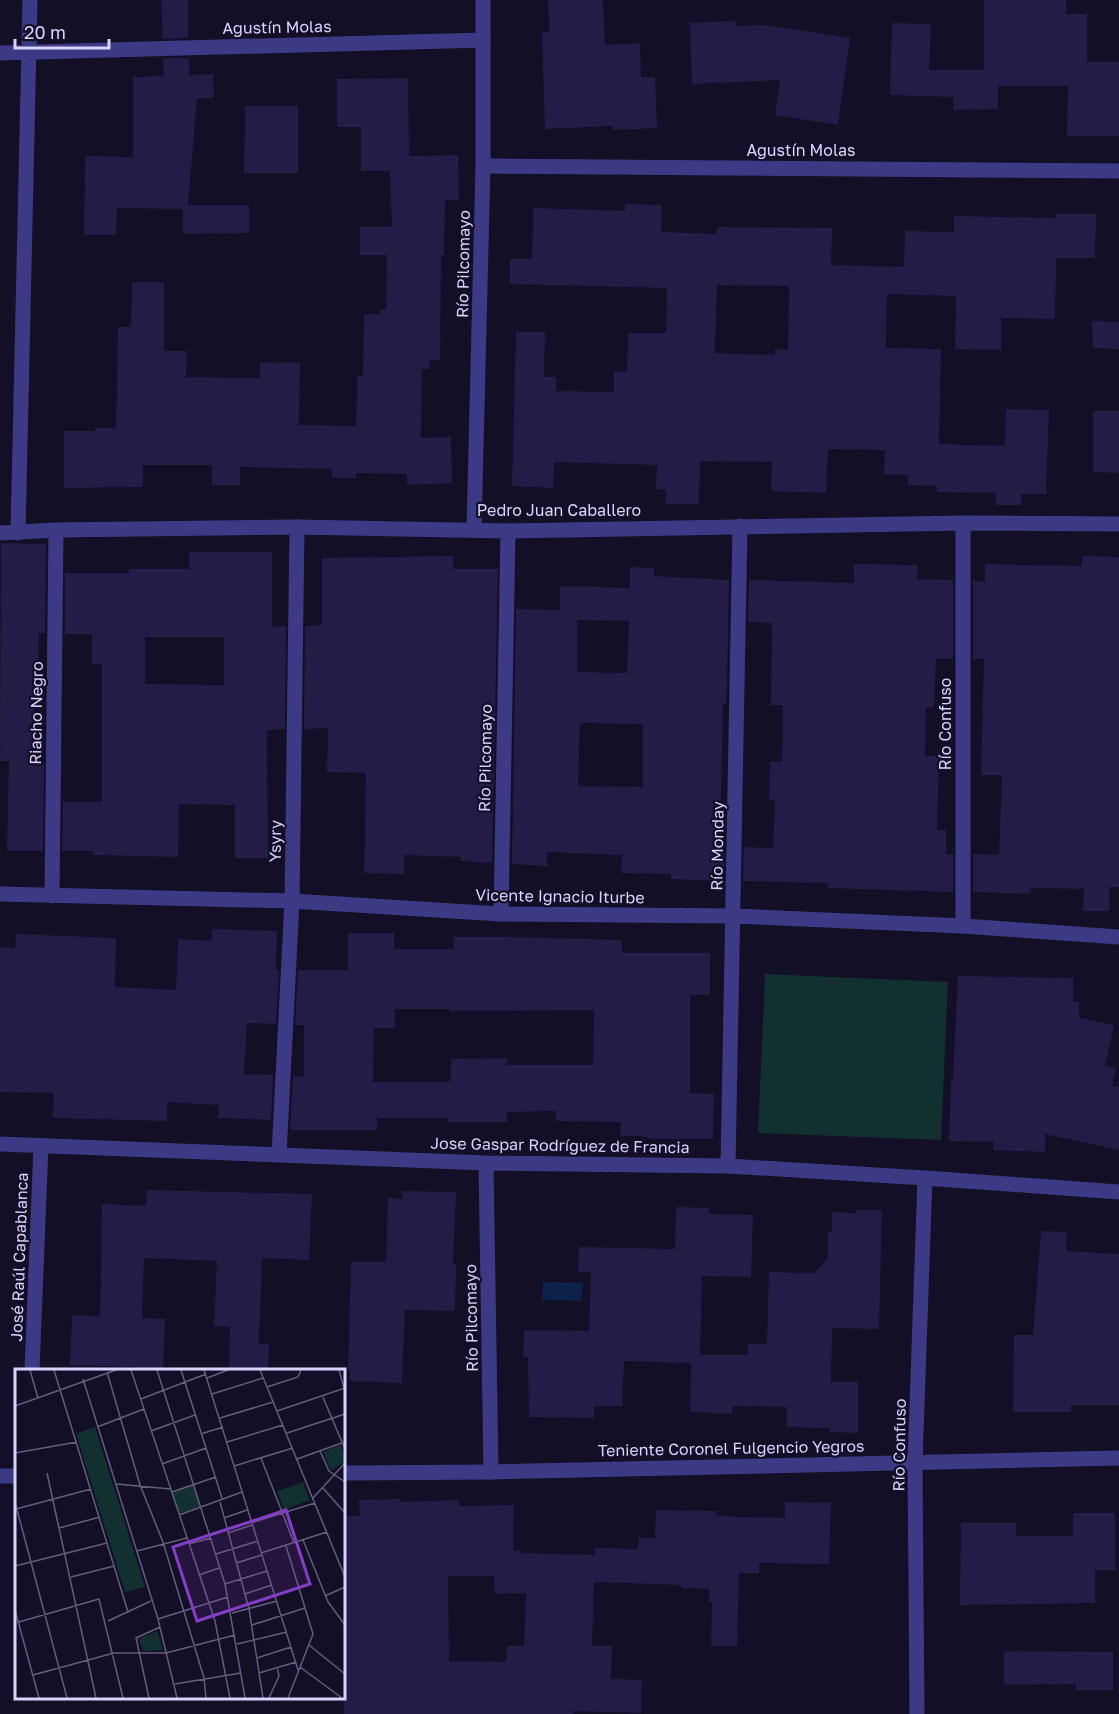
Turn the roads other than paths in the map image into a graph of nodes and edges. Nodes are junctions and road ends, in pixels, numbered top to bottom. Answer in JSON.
{"nodes":[{"id":1,"x":30,"y":0,"type":"edge"},
{"id":2,"x":483,"y":0,"type":"edge"},
{"id":3,"x":483,"y":40,"type":"junction"},
{"id":4,"x":30,"y":51,"type":"junction"},
{"id":5,"x":0,"y":54,"type":"edge"},
{"id":6,"x":483,"y":165,"type":"junction"},
{"id":7,"x":1119,"y":171,"type":"edge"},
{"id":8,"x":963,"y":523,"type":"junction"},
{"id":9,"x":1119,"y":524,"type":"edge"},
{"id":10,"x":740,"y":526,"type":"junction"},
{"id":11,"x":297,"y":527,"type":"junction"},
{"id":12,"x":474,"y":529,"type":"junction"},
{"id":13,"x":56,"y":530,"type":"junction"},
{"id":14,"x":508,"y":531,"type":"junction"},
{"id":15,"x":0,"y":533,"type":"edge"},
{"id":16,"x":18,"y":533,"type":"junction"},
{"id":17,"x":0,"y":894,"type":"edge"},
{"id":18,"x":52,"y":896,"type":"junction"},
{"id":19,"x":292,"y":901,"type":"junction"},
{"id":20,"x":501,"y":914,"type":"junction"},
{"id":21,"x":734,"y":916,"type":"junction"},
{"id":22,"x":963,"y":926,"type":"junction"},
{"id":23,"x":1119,"y":937,"type":"edge"},
{"id":24,"x":0,"y":1144,"type":"edge"},
{"id":25,"x":41,"y":1146,"type":"junction"},
{"id":26,"x":279,"y":1155,"type":"junction"},
{"id":27,"x":486,"y":1163,"type":"junction"},
{"id":28,"x":728,"y":1166,"type":"junction"},
{"id":29,"x":925,"y":1178,"type":"junction"},
{"id":30,"x":1119,"y":1192,"type":"edge"},
{"id":31,"x":32,"y":1369,"type":"edge"},
{"id":32,"x":1119,"y":1458,"type":"edge"},
{"id":33,"x":915,"y":1462,"type":"junction"},
{"id":34,"x":491,"y":1472,"type":"junction"},
{"id":35,"x":345,"y":1473,"type":"edge"},
{"id":36,"x":917,"y":1714,"type":"edge"}],
"edges":[{"from":1,"to":4,"type":"street"},
{"from":2,"to":3,"type":"street","name":"Río Pilcomayo"},
{"from":3,"to":4,"type":"street","name":"Agustín Molas"},
{"from":3,"to":6,"type":"street","name":"Río Pilcomayo"},
{"from":4,"to":5,"type":"street","name":"Agustín Molas"},
{"from":4,"to":16,"type":"street"},
{"from":6,"to":7,"type":"street","name":"Agustín Molas"},
{"from":6,"to":12,"type":"street","name":"Río Pilcomayo"},
{"from":8,"to":9,"type":"street","name":"Pedro Juan Caballero"},
{"from":8,"to":10,"type":"street","name":"Pedro Juan Caballero"},
{"from":8,"to":22,"type":"street","name":"Río Confuso"},
{"from":10,"to":14,"type":"street","name":"Pedro Juan Caballero"},
{"from":10,"to":21,"type":"street","name":"Río Monday"},
{"from":11,"to":12,"type":"street","name":"Pedro Juan Caballero"},
{"from":11,"to":13,"type":"street","name":"Pedro Juan Caballero"},
{"from":11,"to":19,"type":"street","name":"Ysyry"},
{"from":12,"to":14,"type":"street","name":"Pedro Juan Caballero"},
{"from":13,"to":16,"type":"street","name":"Pedro Juan Caballero"},
{"from":13,"to":18,"type":"street","name":"Riacho Negro"},
{"from":14,"to":20,"type":"street","name":"Río Pilcomayo"},
{"from":15,"to":16,"type":"street","name":"Pedro Juan Caballero"},
{"from":17,"to":18,"type":"street","name":"Vicente Ignacio Iturbe"},
{"from":18,"to":19,"type":"street","name":"Vicente Ignacio Iturbe"},
{"from":19,"to":20,"type":"street","name":"Vicente Ignacio Iturbe"},
{"from":19,"to":26,"type":"street","name":"Ysyry"},
{"from":20,"to":21,"type":"street","name":"Vicente Ignacio Iturbe"},
{"from":21,"to":22,"type":"street","name":"Vicente Ignacio Iturbe"},
{"from":21,"to":28,"type":"street","name":"Río Monday"},
{"from":22,"to":23,"type":"street","name":"Vicente Ignacio Iturbe"},
{"from":24,"to":25,"type":"street","name":"Jose Gaspar Rodríguez de Francia"},
{"from":25,"to":26,"type":"street","name":"Jose Gaspar Rodríguez de Francia"},
{"from":25,"to":31,"type":"street","name":"José Raúl Capablanca"},
{"from":26,"to":27,"type":"street","name":"Jose Gaspar Rodríguez de Francia"},
{"from":27,"to":28,"type":"street","name":"Jose Gaspar Rodríguez de Francia"},
{"from":27,"to":34,"type":"street","name":"Río Pilcomayo"},
{"from":28,"to":29,"type":"street","name":"Jose Gaspar Rodríguez de Francia"},
{"from":29,"to":30,"type":"street","name":"Jose Gaspar Rodríguez de Francia"},
{"from":29,"to":33,"type":"street","name":"Río Confuso"},
{"from":32,"to":33,"type":"street","name":"Teniente Coronel Fulgencio Yegros"},
{"from":33,"to":34,"type":"street","name":"Teniente Coronel Fulgencio Yegros"},
{"from":33,"to":36,"type":"street","name":"Río Confuso"},
{"from":34,"to":35,"type":"street","name":"Teniente Coronel Fulgencio Yegros"}]}
